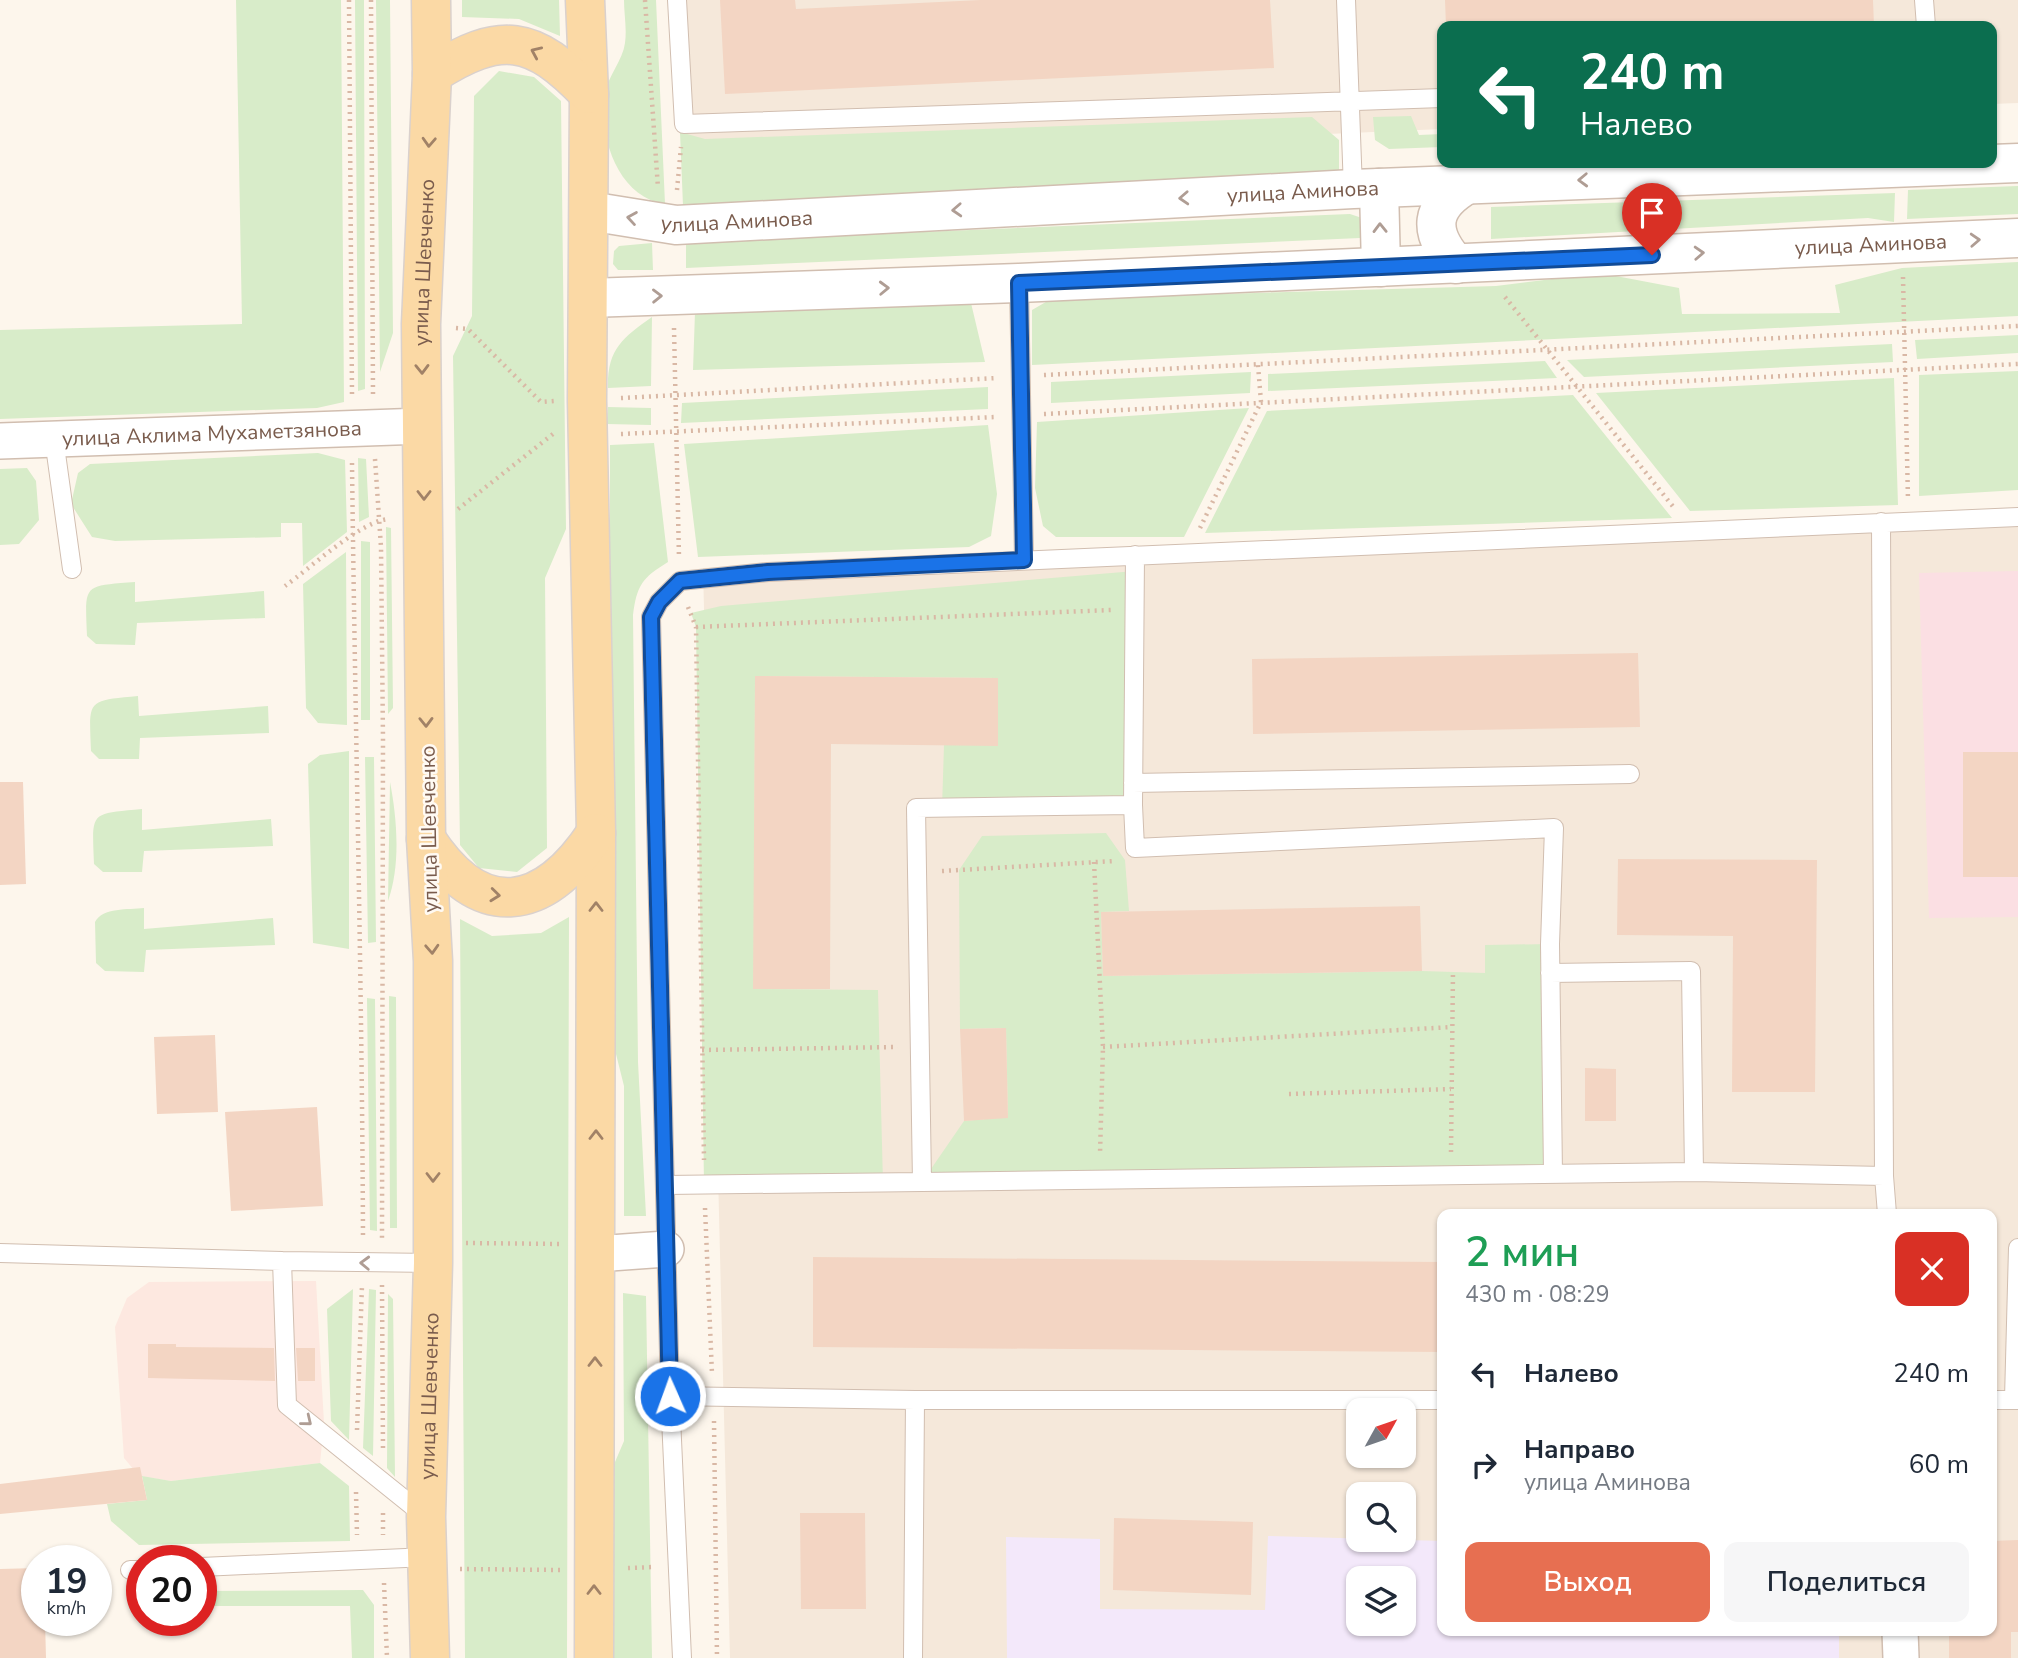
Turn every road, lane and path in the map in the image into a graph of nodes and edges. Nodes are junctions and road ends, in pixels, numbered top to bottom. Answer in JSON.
{"nodes":[{"id":1,"x":349,"y":0,"type":"edge"},
{"id":2,"x":371,"y":0,"type":"edge"},
{"id":3,"x":431,"y":0,"type":"edge"},
{"id":4,"x":585,"y":0,"type":"edge"},
{"id":5,"x":645,"y":0,"type":"edge"},
{"id":6,"x":677,"y":0,"type":"edge"},
{"id":7,"x":1346,"y":0,"type":"edge"},
{"id":8,"x":1924,"y":0,"type":"edge"},
{"id":9,"x":1926,"y":21,"type":"edge"},
{"id":10,"x":432,"y":74,"type":"junction"},
{"id":11,"x":589,"y":94,"type":"junction"},
{"id":12,"x":1437,"y":98,"type":"edge"},
{"id":13,"x":1350,"y":103,"type":"junction"},
{"id":14,"x":684,"y":124,"type":"junction"},
{"id":15,"x":1997,"y":163,"type":"edge"},
{"id":16,"x":2018,"y":163,"type":"edge"},
{"id":17,"x":1845,"y":168,"type":"edge"},
{"id":18,"x":1466,"y":185,"type":"junction"},
{"id":19,"x":1366,"y":189,"type":"junction"},
{"id":20,"x":589,"y":211,"type":"junction"},
{"id":21,"x":2018,"y":239,"type":"edge"},
{"id":22,"x":1456,"y":264,"type":"junction"},
{"id":23,"x":1381,"y":267,"type":"junction"},
{"id":24,"x":1902,"y":268,"type":"dead end"},
{"id":25,"x":1019,"y":283,"type":"junction"},
{"id":26,"x":1496,"y":286,"type":"dead end"},
{"id":27,"x":589,"y":298,"type":"junction"},
{"id":28,"x":674,"y":314,"type":"dead end"},
{"id":29,"x":2018,"y":326,"type":"edge"},
{"id":30,"x":452,"y":328,"type":"dead end"},
{"id":31,"x":1905,"y":332,"type":"junction"},
{"id":32,"x":1548,"y":350,"type":"junction"},
{"id":33,"x":2018,"y":364,"type":"edge"},
{"id":34,"x":1258,"y":365,"type":"junction"},
{"id":35,"x":1906,"y":369,"type":"junction"},
{"id":36,"x":1021,"y":376,"type":"junction"},
{"id":37,"x":1576,"y":386,"type":"junction"},
{"id":38,"x":676,"y":393,"type":"junction"},
{"id":39,"x":620,"y":398,"type":"dead end"},
{"id":40,"x":568,"y":401,"type":"dead end"},
{"id":41,"x":1261,"y":402,"type":"junction"},
{"id":42,"x":1021,"y":415,"type":"junction"},
{"id":43,"x":423,"y":426,"type":"junction"},
{"id":44,"x":363,"y":428,"type":"junction"},
{"id":45,"x":556,"y":432,"type":"dead end"},
{"id":46,"x":676,"y":432,"type":"junction"},
{"id":47,"x":611,"y":434,"type":"dead end"},
{"id":48,"x":54,"y":439,"type":"junction"},
{"id":49,"x":0,"y":440,"type":"edge"},
{"id":50,"x":450,"y":515,"type":"dead end"},
{"id":51,"x":2018,"y":517,"type":"edge"},
{"id":52,"x":379,"y":519,"type":"junction"},
{"id":53,"x":1908,"y":521,"type":"junction"},
{"id":54,"x":1881,"y":522,"type":"junction"},
{"id":55,"x":1692,"y":531,"type":"junction"},
{"id":56,"x":353,"y":536,"type":"junction"},
{"id":57,"x":1188,"y":553,"type":"junction"},
{"id":58,"x":1135,"y":555,"type":"junction"},
{"id":59,"x":1024,"y":560,"type":"junction"},
{"id":60,"x":72,"y":569,"type":"dead end"},
{"id":61,"x":680,"y":581,"type":"junction"},
{"id":62,"x":285,"y":586,"type":"dead end"},
{"id":63,"x":1134,"y":609,"type":"junction"},
{"id":64,"x":695,"y":627,"type":"junction"},
{"id":65,"x":1630,"y":774,"type":"dead end"},
{"id":66,"x":1133,"y":783,"type":"junction"},
{"id":67,"x":1133,"y":805,"type":"junction"},
{"id":68,"x":596,"y":833,"type":"junction"},
{"id":69,"x":426,"y":839,"type":"junction"},
{"id":70,"x":1135,"y":848,"type":"junction"},
{"id":71,"x":1094,"y":862,"type":"junction"},
{"id":72,"x":917,"y":873,"type":"junction"},
{"id":73,"x":1453,"y":971,"type":"dead end"},
{"id":74,"x":1550,"y":973,"type":"junction"},
{"id":75,"x":1452,"y":1027,"type":"junction"},
{"id":76,"x":919,"y":1046,"type":"junction"},
{"id":77,"x":1103,"y":1047,"type":"junction"},
{"id":78,"x":702,"y":1051,"type":"junction"},
{"id":79,"x":1451,"y":1089,"type":"junction"},
{"id":80,"x":1289,"y":1094,"type":"dead end"},
{"id":81,"x":1694,"y":1172,"type":"junction"},
{"id":82,"x":1553,"y":1174,"type":"junction"},
{"id":83,"x":1450,"y":1175,"type":"junction"},
{"id":84,"x":1884,"y":1176,"type":"junction"},
{"id":85,"x":1099,"y":1180,"type":"junction"},
{"id":86,"x":922,"y":1182,"type":"junction"},
{"id":87,"x":705,"y":1184,"type":"junction"},
{"id":88,"x":666,"y":1185,"type":"junction"},
{"id":89,"x":1886,"y":1209,"type":"edge"},
{"id":90,"x":2018,"y":1248,"type":"edge"},
{"id":91,"x":596,"y":1249,"type":"junction"},
{"id":92,"x":666,"y":1250,"type":"junction"},
{"id":93,"x":0,"y":1253,"type":"edge"},
{"id":94,"x":433,"y":1253,"type":"junction"},
{"id":95,"x":282,"y":1261,"type":"junction"},
{"id":96,"x":363,"y":1263,"type":"junction"},
{"id":97,"x":382,"y":1264,"type":"junction"},
{"id":98,"x":670,"y":1396,"type":"junction"},
{"id":99,"x":713,"y":1396,"type":"junction"},
{"id":100,"x":1997,"y":1399,"type":"edge"},
{"id":101,"x":915,"y":1400,"type":"junction"},
{"id":102,"x":1437,"y":1400,"type":"edge"},
{"id":103,"x":2016,"y":1400,"type":"edge"},
{"id":104,"x":356,"y":1460,"type":"junction"},
{"id":105,"x":383,"y":1481,"type":"junction"},
{"id":106,"x":426,"y":1517,"type":"junction"},
{"id":107,"x":356,"y":1535,"type":"dead end"},
{"id":108,"x":384,"y":1559,"type":"junction"},
{"id":109,"x":428,"y":1563,"type":"junction"},
{"id":110,"x":217,"y":1566,"type":"edge"},
{"id":111,"x":678,"y":1566,"type":"junction"},
{"id":112,"x":594,"y":1570,"type":"junction"},
{"id":113,"x":1900,"y":1636,"type":"edge"},
{"id":114,"x":387,"y":1658,"type":"edge"},
{"id":115,"x":430,"y":1658,"type":"edge"},
{"id":116,"x":594,"y":1658,"type":"edge"},
{"id":117,"x":682,"y":1658,"type":"edge"},
{"id":118,"x":717,"y":1658,"type":"edge"},
{"id":119,"x":914,"y":1658,"type":"edge"},
{"id":120,"x":1900,"y":1658,"type":"edge"}],
"edges":[{"from":1,"to":44,"type":"path"},
{"from":2,"to":44,"type":"path"},
{"from":3,"to":10,"type":"main road","name":"улица Шевченко"},
{"from":4,"to":11,"type":"main road"},
{"from":5,"to":14,"type":"path"},
{"from":6,"to":14,"type":"lane"},
{"from":7,"to":13,"type":"lane"},
{"from":8,"to":9,"type":"lane"},
{"from":11,"to":10,"type":"main road","one_way":true},
{"from":10,"to":43,"type":"main road","name":"улица Шевченко","one_way":true},
{"from":11,"to":20,"type":"main road"},
{"from":12,"to":13,"type":"lane"},
{"from":13,"to":14,"type":"lane"},
{"from":13,"to":19,"type":"lane"},
{"from":15,"to":16,"type":"street","name":"улица Аминова"},
{"from":17,"to":18,"type":"street","name":"улица Аминова","one_way":true},
{"from":18,"to":19,"type":"street","name":"улица Аминова"},
{"from":18,"to":22,"type":"street"},
{"from":19,"to":20,"type":"street","name":"улица Аминова","one_way":true},
{"from":23,"to":19,"type":"street","one_way":true},
{"from":20,"to":27,"type":"main road"},
{"from":22,"to":21,"type":"street","name":"улица Аминова","one_way":true},
{"from":22,"to":23,"type":"street","name":"улица Аминова"},
{"from":23,"to":25,"type":"street","name":"улица Аминова"},
{"from":24,"to":31,"type":"path"},
{"from":27,"to":25,"type":"street","name":"улица Аминова","one_way":true},
{"from":25,"to":36,"type":"lane"},
{"from":26,"to":32,"type":"path"},
{"from":27,"to":68,"type":"main road"},
{"from":28,"to":38,"type":"path"},
{"from":29,"to":31,"type":"path"},
{"from":30,"to":40,"type":"path"},
{"from":31,"to":32,"type":"path"},
{"from":31,"to":35,"type":"path"},
{"from":32,"to":34,"type":"path"},
{"from":32,"to":37,"type":"path"},
{"from":33,"to":35,"type":"path"},
{"from":34,"to":36,"type":"path"},
{"from":34,"to":41,"type":"path"},
{"from":35,"to":37,"type":"path"},
{"from":35,"to":53,"type":"path"},
{"from":36,"to":38,"type":"path"},
{"from":36,"to":42,"type":"lane"},
{"from":37,"to":41,"type":"path"},
{"from":37,"to":55,"type":"path"},
{"from":38,"to":39,"type":"path"},
{"from":38,"to":46,"type":"path"},
{"from":41,"to":42,"type":"path"},
{"from":41,"to":57,"type":"path"},
{"from":42,"to":46,"type":"path"},
{"from":42,"to":59,"type":"lane"},
{"from":43,"to":44,"type":"street","name":"улица Аклима Мухаметзянова"},
{"from":43,"to":69,"type":"main road","name":"улица Шевченко","one_way":true},
{"from":44,"to":48,"type":"street","name":"улица Аклима Мухаметзянова"},
{"from":44,"to":52,"type":"path"},
{"from":44,"to":56,"type":"path"},
{"from":45,"to":50,"type":"path"},
{"from":46,"to":47,"type":"path"},
{"from":46,"to":61,"type":"path"},
{"from":48,"to":49,"type":"street","name":"улица Аклима Мухаметзянова"},
{"from":48,"to":60,"type":"lane"},
{"from":51,"to":53,"type":"lane"},
{"from":52,"to":56,"type":"path"},
{"from":52,"to":97,"type":"path"},
{"from":53,"to":54,"type":"lane"},
{"from":54,"to":55,"type":"lane"},
{"from":54,"to":84,"type":"lane"},
{"from":55,"to":57,"type":"lane"},
{"from":56,"to":62,"type":"path"},
{"from":56,"to":96,"type":"path"},
{"from":57,"to":58,"type":"lane"},
{"from":58,"to":59,"type":"lane"},
{"from":58,"to":63,"type":"lane"},
{"from":59,"to":61,"type":"lane"},
{"from":61,"to":64,"type":"path"},
{"from":61,"to":88,"type":"lane"},
{"from":63,"to":64,"type":"path"},
{"from":63,"to":66,"type":"lane"},
{"from":64,"to":78,"type":"path"},
{"from":65,"to":66,"type":"lane"},
{"from":66,"to":67,"type":"lane"},
{"from":67,"to":70,"type":"lane"},
{"from":67,"to":72,"type":"lane"},
{"from":69,"to":68,"type":"main road","one_way":true},
{"from":91,"to":68,"type":"main road","one_way":true},
{"from":69,"to":94,"type":"main road","name":"улица Шевченко","one_way":true},
{"from":70,"to":71,"type":"path"},
{"from":70,"to":74,"type":"lane"},
{"from":71,"to":72,"type":"path"},
{"from":71,"to":77,"type":"path"},
{"from":72,"to":76,"type":"lane"},
{"from":73,"to":75,"type":"path"},
{"from":74,"to":81,"type":"lane"},
{"from":74,"to":82,"type":"lane"},
{"from":75,"to":77,"type":"path"},
{"from":75,"to":79,"type":"path"},
{"from":76,"to":78,"type":"path"},
{"from":76,"to":86,"type":"lane"},
{"from":77,"to":85,"type":"path"},
{"from":78,"to":87,"type":"path"},
{"from":79,"to":80,"type":"path"},
{"from":79,"to":83,"type":"path"},
{"from":81,"to":82,"type":"lane"},
{"from":81,"to":84,"type":"lane"},
{"from":82,"to":83,"type":"lane"},
{"from":83,"to":85,"type":"lane"},
{"from":84,"to":89,"type":"lane"},
{"from":85,"to":86,"type":"lane"},
{"from":86,"to":87,"type":"lane"},
{"from":87,"to":88,"type":"lane"},
{"from":87,"to":99,"type":"path"},
{"from":88,"to":92,"type":"lane"},
{"from":90,"to":103,"type":"lane"},
{"from":91,"to":92,"type":"street"},
{"from":91,"to":94,"type":"path"},
{"from":112,"to":91,"type":"main road","one_way":true},
{"from":92,"to":98,"type":"lane"},
{"from":93,"to":95,"type":"lane"},
{"from":94,"to":97,"type":"lane"},
{"from":94,"to":106,"type":"main road","name":"улица Шевченко"},
{"from":95,"to":96,"type":"lane"},
{"from":95,"to":104,"type":"lane","one_way":true},
{"from":97,"to":96,"type":"lane","one_way":true},
{"from":96,"to":104,"type":"path"},
{"from":97,"to":105,"type":"path"},
{"from":98,"to":99,"type":"lane"},
{"from":98,"to":111,"type":"lane"},
{"from":99,"to":101,"type":"lane"},
{"from":99,"to":118,"type":"path"},
{"from":100,"to":103,"type":"lane"},
{"from":101,"to":102,"type":"lane"},
{"from":101,"to":119,"type":"lane"},
{"from":104,"to":105,"type":"lane"},
{"from":104,"to":107,"type":"path"},
{"from":105,"to":106,"type":"lane"},
{"from":105,"to":108,"type":"path"},
{"from":106,"to":109,"type":"main road","name":"улица Шевченко"},
{"from":108,"to":109,"type":"lane"},
{"from":108,"to":110,"type":"lane"},
{"from":108,"to":114,"type":"path"},
{"from":109,"to":112,"type":"path"},
{"from":109,"to":115,"type":"main road","name":"улица Шевченко"},
{"from":111,"to":112,"type":"path"},
{"from":111,"to":117,"type":"lane"},
{"from":116,"to":112,"type":"main road","one_way":true},
{"from":113,"to":120,"type":"street"}]}
